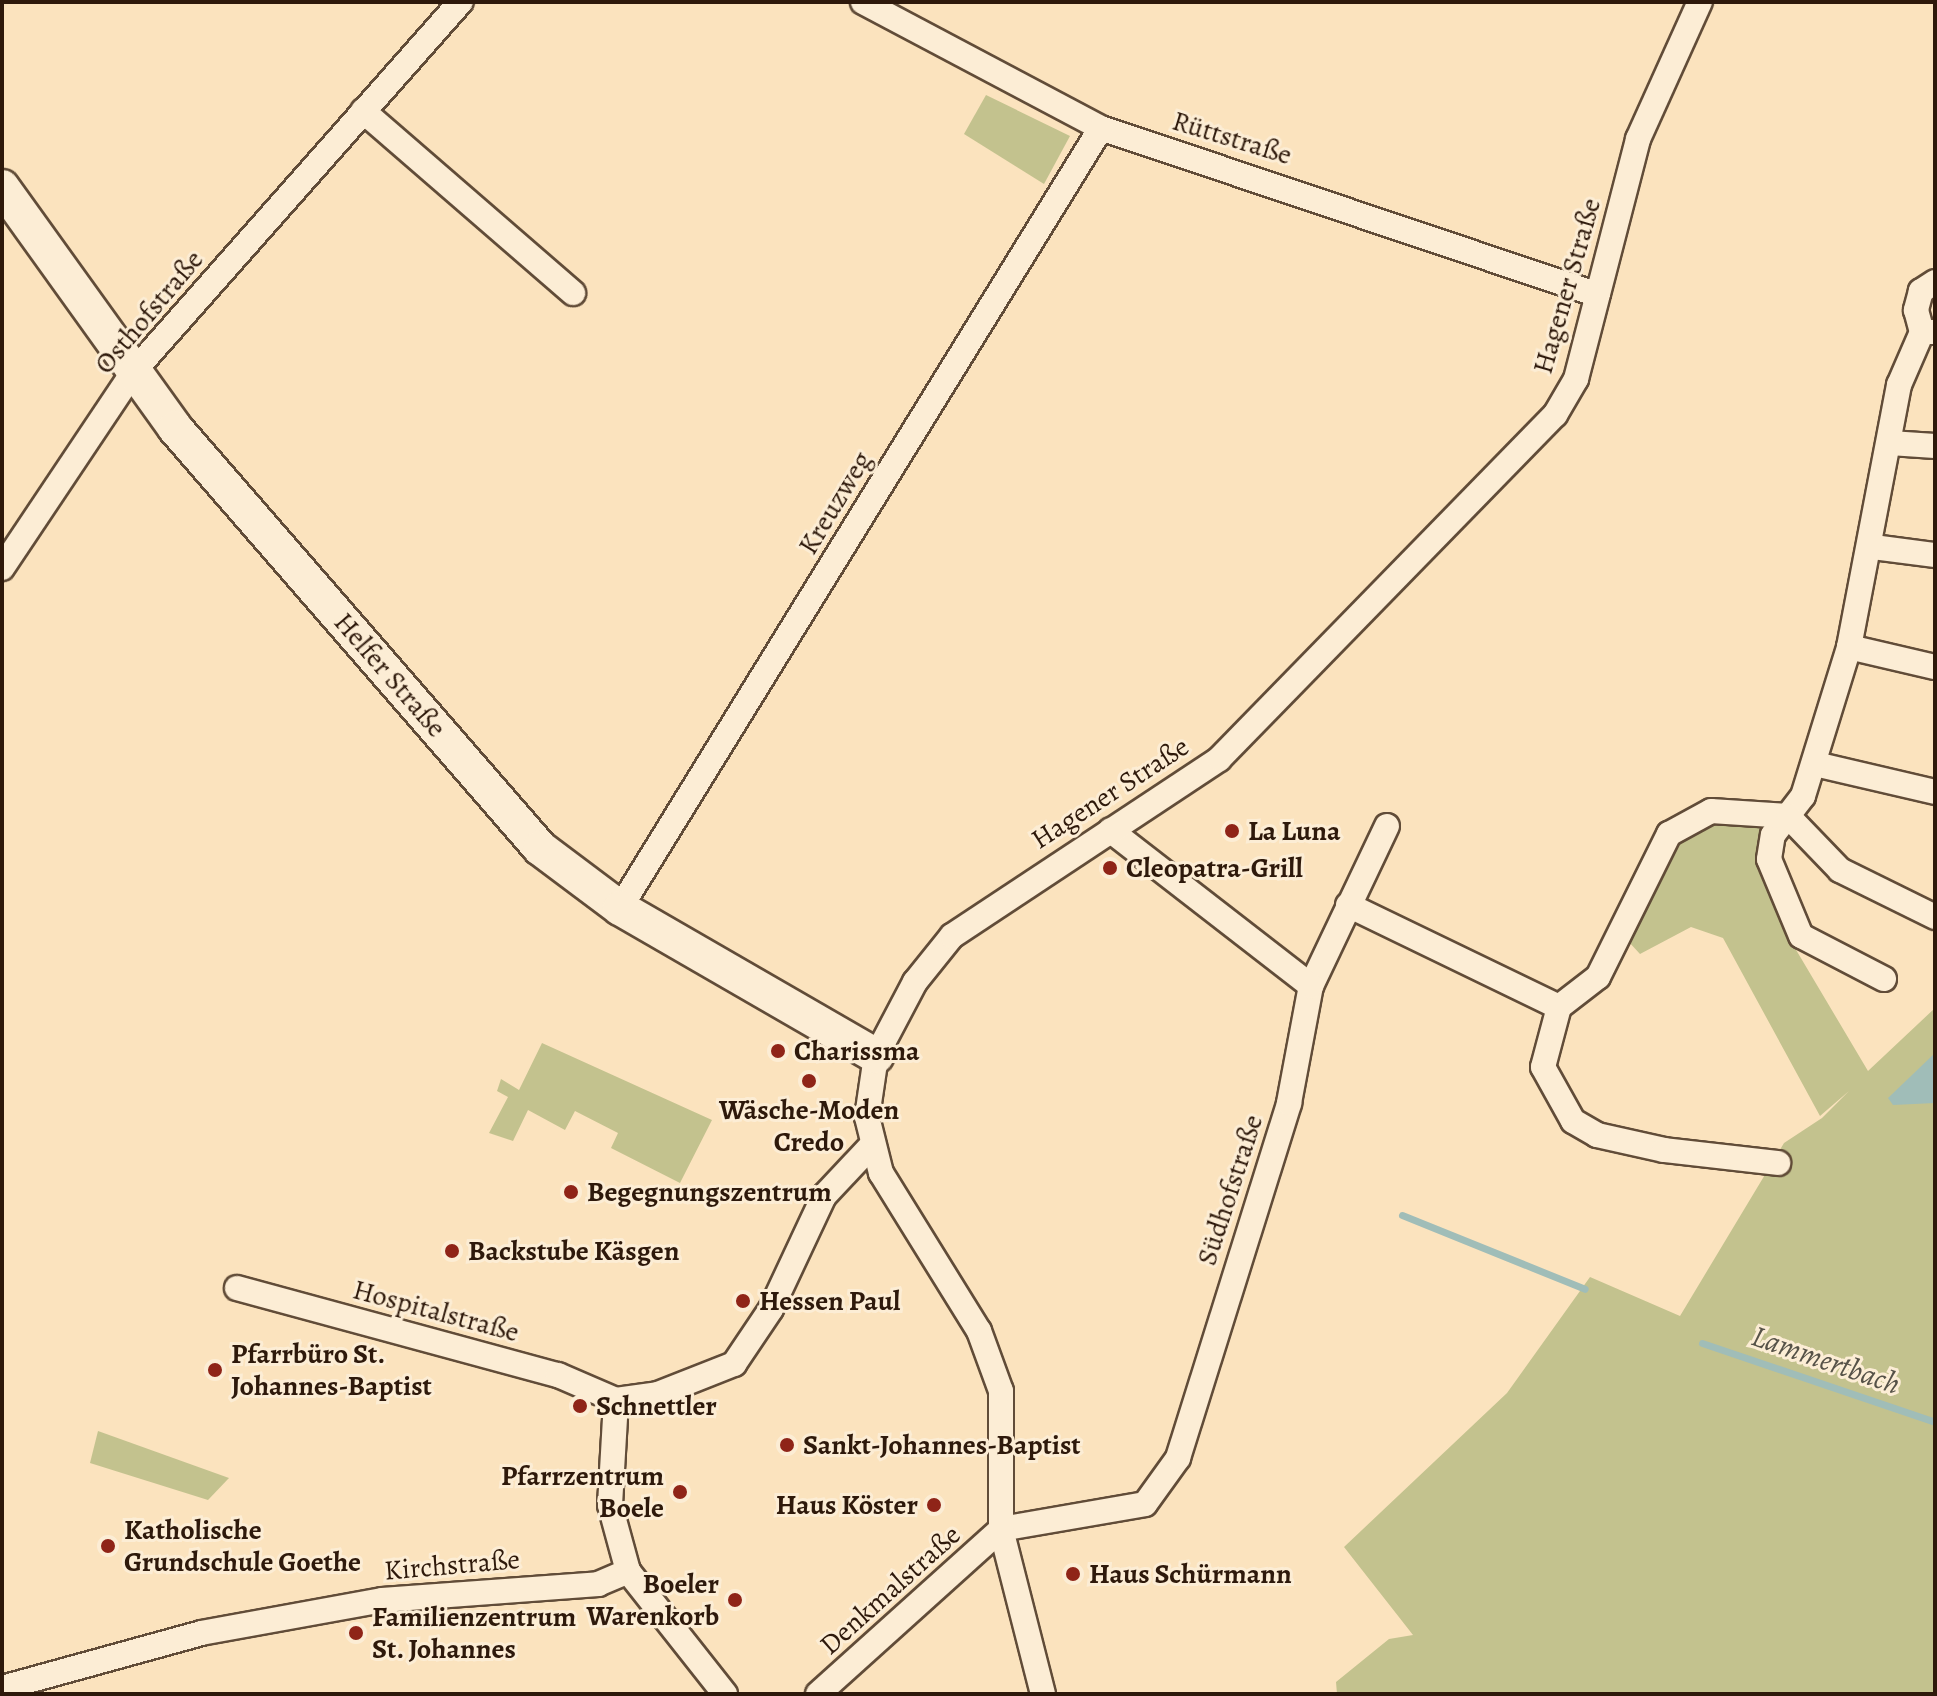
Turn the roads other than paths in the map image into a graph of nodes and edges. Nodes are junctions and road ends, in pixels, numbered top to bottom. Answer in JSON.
{"nodes":[{"id":1,"x":461,"y":2,"type":"edge"},
{"id":2,"x":863,"y":2,"type":"edge"},
{"id":3,"x":1700,"y":2,"type":"edge"},
{"id":4,"x":363,"y":111,"type":"junction"},
{"id":5,"x":1101,"y":128,"type":"junction"},
{"id":6,"x":2,"y":187,"type":"edge"},
{"id":7,"x":1935,"y":282,"type":"edge"},
{"id":8,"x":573,"y":293,"type":"dead end"},
{"id":9,"x":1598,"y":295,"type":"junction"},
{"id":10,"x":1928,"y":332,"type":"edge"},
{"id":11,"x":134,"y":371,"type":"junction"},
{"id":12,"x":1890,"y":443,"type":"junction"},
{"id":13,"x":1935,"y":446,"type":"edge"},
{"id":14,"x":1873,"y":547,"type":"junction"},
{"id":15,"x":1935,"y":555,"type":"edge"},
{"id":16,"x":2,"y":568,"type":"edge"},
{"id":17,"x":1849,"y":647,"type":"junction"},
{"id":18,"x":1935,"y":667,"type":"edge"},
{"id":19,"x":1815,"y":764,"type":"junction"},
{"id":20,"x":1935,"y":792,"type":"edge"},
{"id":21,"x":1788,"y":816,"type":"junction"},
{"id":22,"x":1387,"y":826,"type":"dead end"},
{"id":23,"x":1110,"y":830,"type":"junction"},
{"id":24,"x":1348,"y":905,"type":"junction"},
{"id":25,"x":620,"y":908,"type":"junction"},
{"id":26,"x":1935,"y":917,"type":"edge"},
{"id":27,"x":1884,"y":979,"type":"dead end"},
{"id":28,"x":1311,"y":986,"type":"junction"},
{"id":29,"x":1559,"y":1007,"type":"junction"},
{"id":30,"x":876,"y":1056,"type":"junction"},
{"id":31,"x":871,"y":1146,"type":"junction"},
{"id":32,"x":1778,"y":1163,"type":"dead end"},
{"id":33,"x":237,"y":1288,"type":"dead end"},
{"id":34,"x":616,"y":1400,"type":"junction"},
{"id":35,"x":1001,"y":1529,"type":"junction"},
{"id":36,"x":628,"y":1571,"type":"junction"},
{"id":37,"x":2,"y":1688,"type":"edge"},
{"id":38,"x":725,"y":1694,"type":"edge"},
{"id":39,"x":818,"y":1694,"type":"edge"},
{"id":40,"x":1043,"y":1694,"type":"edge"}],
"edges":[{"from":1,"to":4,"type":"street","name":"Osthofstraße"},
{"from":2,"to":5,"type":"street","name":"Rüttstraße"},
{"from":3,"to":9,"type":"street","name":"Hagener Straße"},
{"from":4,"to":8,"type":"street"},
{"from":4,"to":11,"type":"street","name":"Osthofstraße"},
{"from":5,"to":9,"type":"street","name":"Rüttstraße"},
{"from":5,"to":25,"type":"street","name":"Kreuzweg"},
{"from":6,"to":11,"type":"street","name":"Helfer Straße"},
{"from":7,"to":10,"type":"street"},
{"from":9,"to":23,"type":"street","name":"Hagener Straße"},
{"from":10,"to":12,"type":"street"},
{"from":11,"to":16,"type":"street","name":"Osthofstraße"},
{"from":11,"to":25,"type":"street","name":"Helfer Straße"},
{"from":12,"to":13,"type":"street"},
{"from":12,"to":14,"type":"street"},
{"from":14,"to":15,"type":"street"},
{"from":14,"to":17,"type":"street"},
{"from":17,"to":18,"type":"street"},
{"from":17,"to":19,"type":"street"},
{"from":19,"to":20,"type":"street"},
{"from":19,"to":21,"type":"street"},
{"from":21,"to":26,"type":"street"},
{"from":21,"to":27,"type":"street"},
{"from":21,"to":29,"type":"street"},
{"from":22,"to":24,"type":"street","name":"Südhofstraße"},
{"from":23,"to":28,"type":"street"},
{"from":23,"to":30,"type":"street","name":"Hagener Straße"},
{"from":24,"to":28,"type":"street","name":"Südhofstraße"},
{"from":24,"to":29,"type":"street"},
{"from":25,"to":30,"type":"street","name":"Helfer Straße"},
{"from":28,"to":35,"type":"street","name":"Südhofstraße"},
{"from":29,"to":32,"type":"street"},
{"from":30,"to":31,"type":"street","name":"Hagener Straße"},
{"from":31,"to":34,"type":"street"},
{"from":31,"to":35,"type":"street","name":"Hagener Straße"},
{"from":33,"to":34,"type":"street","name":"Hospitalstraße"},
{"from":34,"to":36,"type":"street"},
{"from":35,"to":39,"type":"street","name":"Denkmalstraße"},
{"from":35,"to":40,"type":"street","name":"Hagener Straße"},
{"from":36,"to":37,"type":"street","name":"Kirchstraße"},
{"from":36,"to":38,"type":"street"}]}
